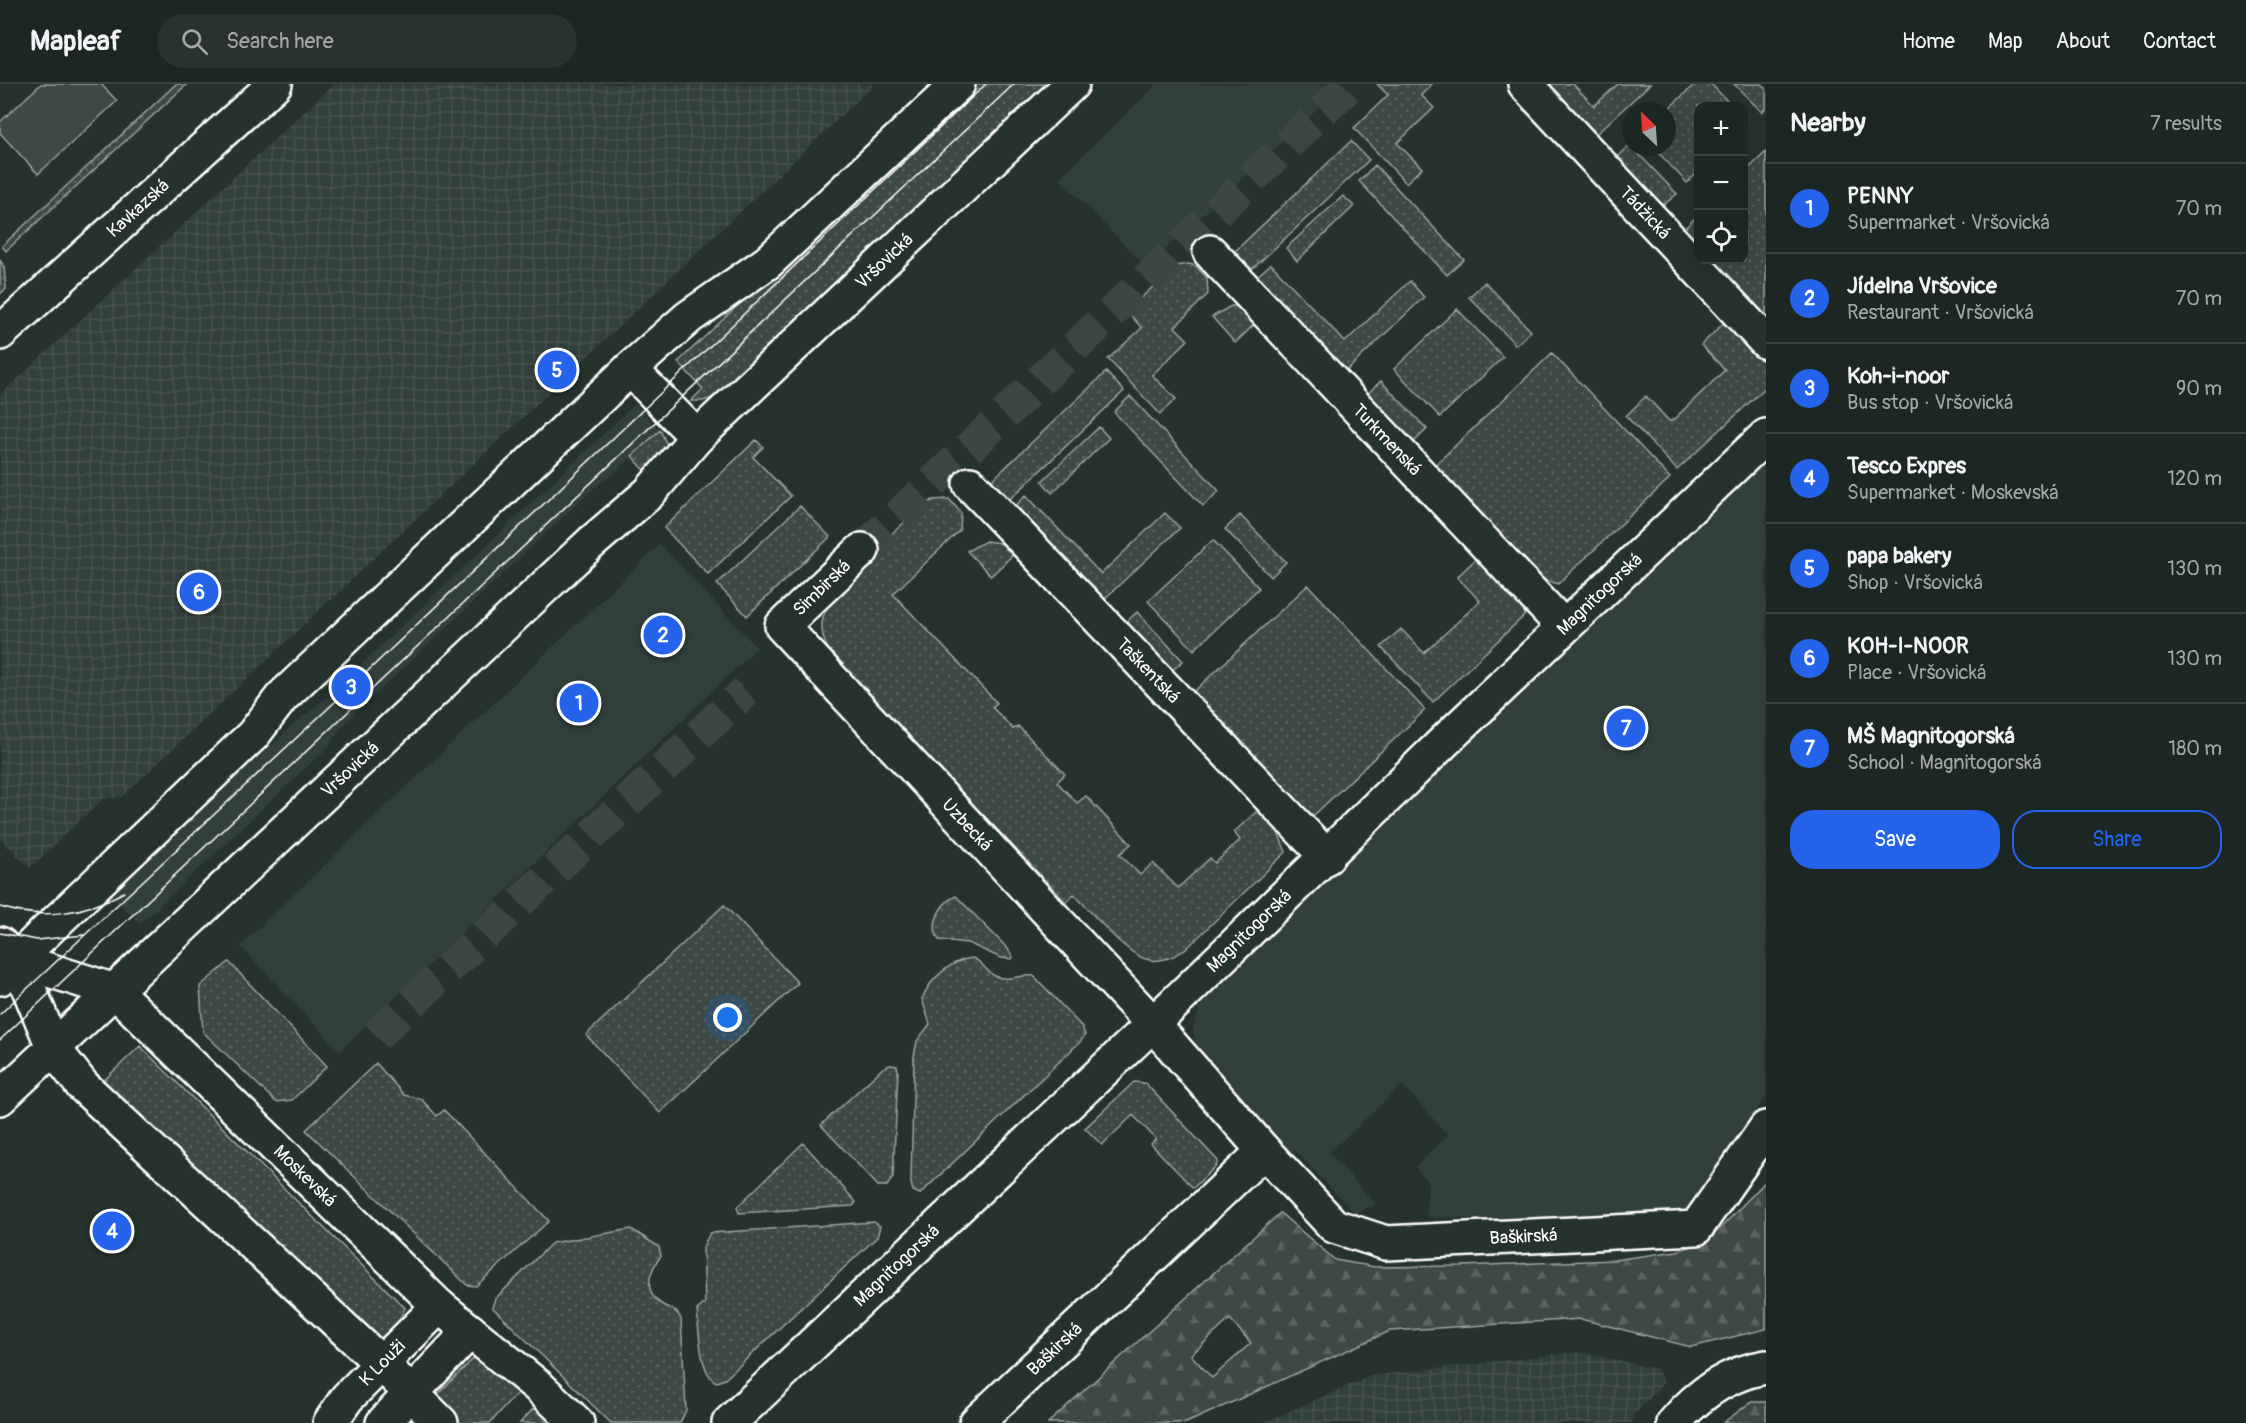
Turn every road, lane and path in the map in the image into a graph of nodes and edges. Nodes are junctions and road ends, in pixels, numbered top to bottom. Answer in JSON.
{"nodes":[{"id":1,"x":276,"y":84,"type":"edge"},
{"id":2,"x":958,"y":84,"type":"edge"},
{"id":3,"x":1072,"y":84,"type":"edge"},
{"id":4,"x":1525,"y":84,"type":"edge"},
{"id":5,"x":1210,"y":252,"type":"dead end"},
{"id":6,"x":0,"y":333,"type":"edge"},
{"id":7,"x":1766,"y":342,"type":"edge"},
{"id":8,"x":630,"y":369,"type":"junction"},
{"id":9,"x":1766,"y":436,"type":"edge"},
{"id":10,"x":697,"y":437,"type":"junction"},
{"id":11,"x":970,"y":484,"type":"dead end"},
{"id":12,"x":862,"y":550,"type":"tunnel mouth"},
{"id":13,"x":782,"y":626,"type":"joint"},
{"id":14,"x":1564,"y":627,"type":"junction"},
{"id":15,"x":1327,"y":857,"type":"junction"},
{"id":16,"x":6,"y":961,"type":"edge"},
{"id":17,"x":115,"y":991,"type":"junction"},
{"id":18,"x":1153,"y":1024,"type":"junction"},
{"id":19,"x":54,"y":1049,"type":"junction"},
{"id":20,"x":0,"y":1098,"type":"edge"},
{"id":21,"x":1766,"y":1128,"type":"edge"},
{"id":22,"x":1264,"y":1152,"type":"junction"},
{"id":23,"x":439,"y":1306,"type":"junction"},
{"id":24,"x":470,"y":1332,"type":"junction"},
{"id":25,"x":382,"y":1364,"type":"junction"},
{"id":26,"x":1766,"y":1367,"type":"edge"},
{"id":27,"x":411,"y":1395,"type":"junction"},
{"id":28,"x":330,"y":1423,"type":"edge"},
{"id":29,"x":383,"y":1423,"type":"edge"},
{"id":30,"x":441,"y":1423,"type":"edge"},
{"id":31,"x":577,"y":1423,"type":"edge"},
{"id":32,"x":729,"y":1423,"type":"edge"},
{"id":33,"x":976,"y":1423,"type":"edge"},
{"id":34,"x":1674,"y":1423,"type":"edge"}],
"edges":[{"from":1,"to":6,"type":"street","name":"Kavkazská"},
{"from":2,"to":8,"type":"street"},
{"from":3,"to":10,"type":"street","name":"Vršovická"},
{"from":4,"to":7,"type":"street","name":"Tádžická"},
{"from":5,"to":14,"type":"street","name":"Turkmenská"},
{"from":8,"to":10,"type":"street"},
{"from":8,"to":16,"type":"street"},
{"from":9,"to":14,"type":"street","name":"Magnitogorská"},
{"from":10,"to":17,"type":"street","name":"Vršovická"},
{"from":11,"to":15,"type":"street","name":"Taškentská"},
{"from":12,"to":13,"type":"street","name":"Simbirská"},
{"from":13,"to":18,"type":"street","name":"Uzbecká"},
{"from":14,"to":15,"type":"street","name":"Magnitogorská"},
{"from":15,"to":18,"type":"street","name":"Magnitogorská"},
{"from":16,"to":17,"type":"street","name":"Moskevská"},
{"from":16,"to":19,"type":"street"},
{"from":17,"to":19,"type":"street","name":"Vršovická"},
{"from":17,"to":23,"type":"street","name":"Moskevská"},
{"from":18,"to":22,"type":"street","name":"Baškirská"},
{"from":18,"to":32,"type":"street","name":"Magnitogorská"},
{"from":19,"to":20,"type":"street","name":"Vršovická"},
{"from":19,"to":25,"type":"street"},
{"from":21,"to":22,"type":"street","name":"Baškirská"},
{"from":22,"to":33,"type":"street","name":"Baškirská"},
{"from":23,"to":24,"type":"street","name":"Moskevská"},
{"from":23,"to":25,"type":"street","name":"K Louži"},
{"from":24,"to":27,"type":"street"},
{"from":24,"to":31,"type":"street","name":"Moskevská"},
{"from":25,"to":27,"type":"street"},
{"from":25,"to":28,"type":"street","name":"K Louži"},
{"from":26,"to":34,"type":"street"},
{"from":27,"to":29,"type":"street"},
{"from":27,"to":30,"type":"street"}]}
